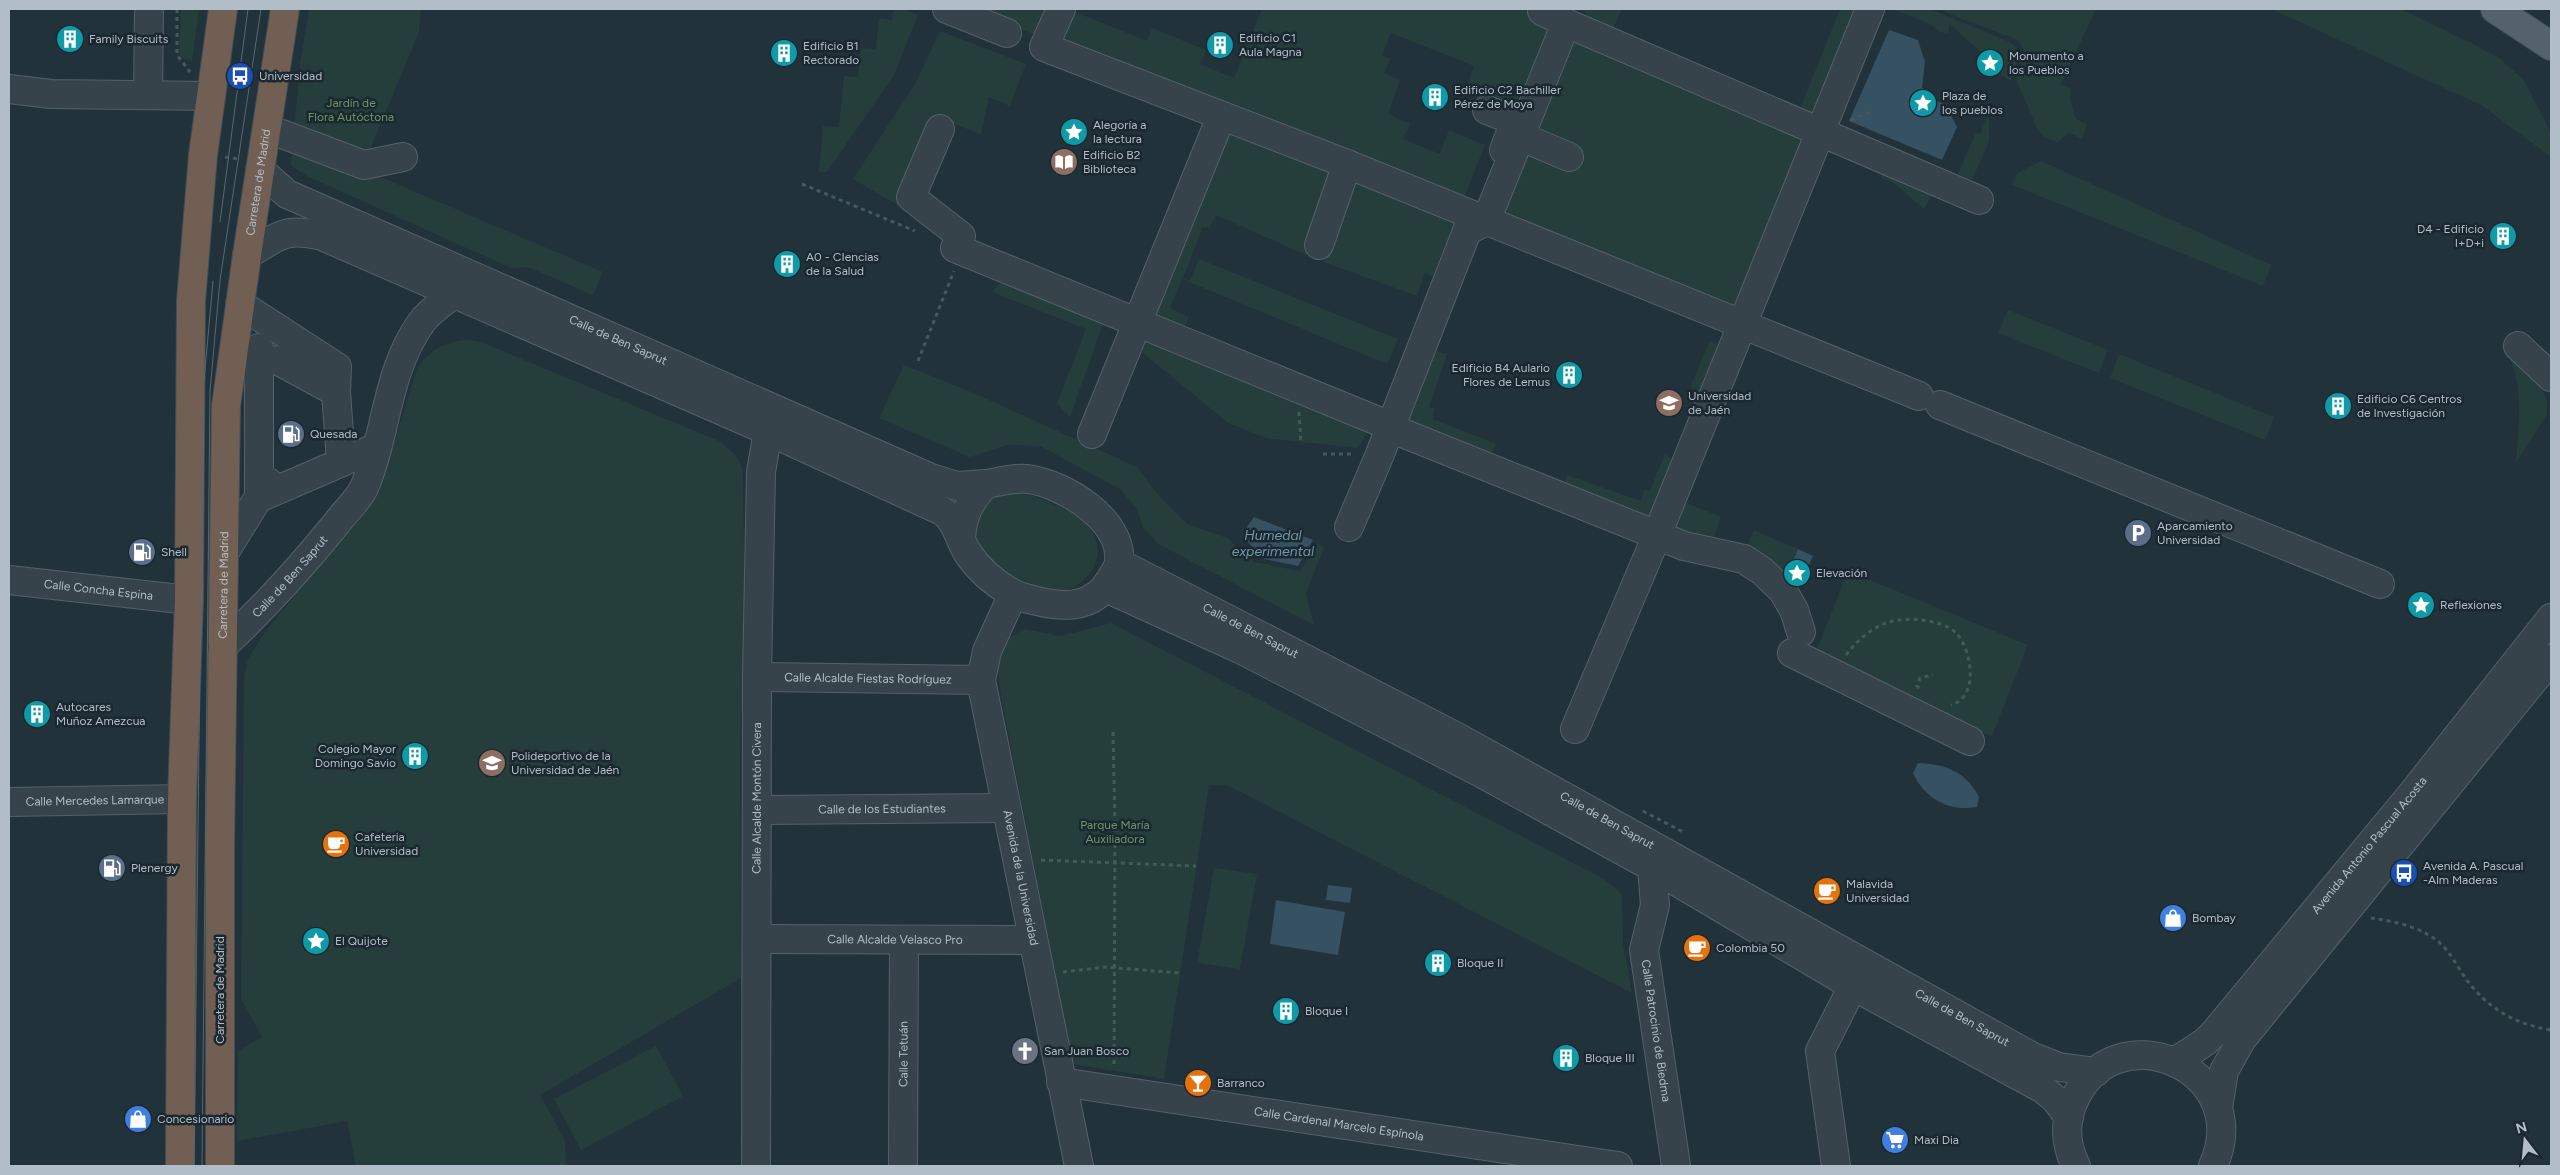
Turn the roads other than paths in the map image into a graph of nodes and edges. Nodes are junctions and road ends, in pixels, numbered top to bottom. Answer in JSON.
{"nodes":[{"id":1,"x":148,"y":9,"type":"edge"},
{"id":2,"x":223,"y":9,"type":"edge"},
{"id":3,"x":284,"y":9,"type":"edge"},
{"id":4,"x":947,"y":9,"type":"edge"},
{"id":5,"x":1060,"y":9,"type":"edge"},
{"id":6,"x":1543,"y":9,"type":"edge"},
{"id":7,"x":1870,"y":9,"type":"edge"},
{"id":8,"x":2495,"y":9,"type":"edge"},
{"id":9,"x":1566,"y":23,"type":"junction"},
{"id":10,"x":1017,"y":37,"type":"dead end"},
{"id":11,"x":2551,"y":46,"type":"edge"},
{"id":12,"x":9,"y":89,"type":"edge"},
{"id":13,"x":148,"y":95,"type":"junction"},
{"id":14,"x":211,"y":96,"type":"junction"},
{"id":15,"x":1487,"y":110,"type":"dead end"},
{"id":16,"x":1221,"y":117,"type":"junction"},
{"id":17,"x":940,"y":129,"type":"dead end"},
{"id":18,"x":1820,"y":132,"type":"junction"},
{"id":19,"x":282,"y":134,"type":"dead end"},
{"id":20,"x":1522,"y":137,"type":"junction"},
{"id":21,"x":403,"y":157,"type":"dead end"},
{"id":22,"x":1568,"y":157,"type":"dead end"},
{"id":23,"x":1347,"y":164,"type":"junction"},
{"id":24,"x":261,"y":166,"type":"junction"},
{"id":25,"x":1979,"y":200,"type":"dead end"},
{"id":26,"x":1482,"y":219,"type":"junction"},
{"id":27,"x":1319,"y":245,"type":"dead end"},
{"id":28,"x":246,"y":256,"type":"junction"},
{"id":29,"x":455,"y":293,"type":"junction"},
{"id":30,"x":240,"y":304,"type":"junction"},
{"id":31,"x":1770,"y":312,"type":"dead end"},
{"id":32,"x":1137,"y":323,"type":"junction"},
{"id":33,"x":1742,"y":325,"type":"junction"},
{"id":34,"x":236,"y":335,"type":"junction"},
{"id":35,"x":2551,"y":345,"type":"edge"},
{"id":36,"x":268,"y":354,"type":"junction"},
{"id":37,"x":2551,"y":377,"type":"edge"},
{"id":38,"x":336,"y":392,"type":"junction"},
{"id":39,"x":1390,"y":428,"type":"junction"},
{"id":40,"x":768,"y":431,"type":"junction"},
{"id":41,"x":1092,"y":434,"type":"dead end"},
{"id":42,"x":377,"y":447,"type":"junction"},
{"id":43,"x":341,"y":461,"type":"junction"},
{"id":44,"x":986,"y":484,"type":"junction"},
{"id":45,"x":258,"y":498,"type":"junction"},
{"id":46,"x":1349,"y":527,"type":"dead end"},
{"id":47,"x":1657,"y":535,"type":"junction"},
{"id":48,"x":961,"y":537,"type":"junction"},
{"id":49,"x":223,"y":555,"type":"junction"},
{"id":50,"x":1119,"y":563,"type":"junction"},
{"id":51,"x":9,"y":580,"type":"edge"},
{"id":52,"x":2380,"y":584,"type":"dead end"},
{"id":53,"x":1106,"y":588,"type":"junction"},
{"id":54,"x":1013,"y":594,"type":"junction"},
{"id":55,"x":189,"y":600,"type":"junction"},
{"id":56,"x":2551,"y":618,"type":"edge"},
{"id":57,"x":222,"y":647,"type":"junction"},
{"id":58,"x":2551,"y":659,"type":"edge"},
{"id":59,"x":757,"y":677,"type":"junction"},
{"id":60,"x":981,"y":680,"type":"junction"},
{"id":61,"x":1575,"y":729,"type":"dead end"},
{"id":62,"x":1970,"y":741,"type":"dead end"},
{"id":63,"x":182,"y":799,"type":"junction"},
{"id":64,"x":9,"y":802,"type":"edge"},
{"id":65,"x":1005,"y":808,"type":"junction"},
{"id":66,"x":758,"y":810,"type":"junction"},
{"id":67,"x":1652,"y":867,"type":"junction"},
{"id":68,"x":1032,"y":938,"type":"junction"},
{"id":69,"x":758,"y":939,"type":"junction"},
{"id":70,"x":904,"y":940,"type":"junction"},
{"id":71,"x":1853,"y":986,"type":"junction"},
{"id":72,"x":2176,"y":1061,"type":"junction"},
{"id":73,"x":2096,"y":1072,"type":"junction"},
{"id":74,"x":1061,"y":1082,"type":"junction"},
{"id":75,"x":2218,"y":1108,"type":"junction"},
{"id":76,"x":2069,"y":1118,"type":"junction"},
{"id":77,"x":2073,"y":1163,"type":"edge"},
{"id":78,"x":180,"y":1166,"type":"edge"},
{"id":79,"x":220,"y":1166,"type":"edge"},
{"id":80,"x":758,"y":1166,"type":"edge"},
{"id":81,"x":904,"y":1166,"type":"edge"},
{"id":82,"x":1079,"y":1166,"type":"edge"},
{"id":83,"x":1618,"y":1166,"type":"edge"},
{"id":84,"x":1676,"y":1166,"type":"edge"},
{"id":85,"x":1836,"y":1166,"type":"edge"},
{"id":86,"x":2213,"y":1166,"type":"edge"}],
"edges":[{"from":1,"to":13,"type":"street"},
{"from":2,"to":14,"type":"highway"},
{"from":3,"to":24,"type":"highway","name":"Carretera de Madrid"},
{"from":4,"to":10,"type":"street"},
{"from":5,"to":16,"type":"street"},
{"from":6,"to":9,"type":"street"},
{"from":7,"to":18,"type":"street"},
{"from":8,"to":11,"type":"main road"},
{"from":9,"to":18,"type":"street"},
{"from":9,"to":20,"type":"street"},
{"from":12,"to":13,"type":"street"},
{"from":13,"to":14,"type":"street"},
{"from":14,"to":55,"type":"highway"},
{"from":15,"to":26,"type":"street"},
{"from":16,"to":23,"type":"street"},
{"from":16,"to":32,"type":"street"},
{"from":17,"to":32,"type":"street"},
{"from":18,"to":25,"type":"street"},
{"from":18,"to":33,"type":"street"},
{"from":19,"to":21,"type":"street"},
{"from":20,"to":22,"type":"street"},
{"from":20,"to":26,"type":"street"},
{"from":23,"to":26,"type":"street"},
{"from":23,"to":27,"type":"street"},
{"from":24,"to":28,"type":"highway","name":"Carretera de Madrid"},
{"from":24,"to":44,"type":"street","name":"Calle de Ben Saprut"},
{"from":26,"to":33,"type":"street"},
{"from":26,"to":39,"type":"street"},
{"from":28,"to":29,"type":"street","name":"Calle de Ben Saprut"},
{"from":28,"to":30,"type":"highway","name":"Carretera de Madrid"},
{"from":29,"to":40,"type":"street","name":"Calle de Ben Saprut"},
{"from":29,"to":42,"type":"street","name":"Calle de Ben Saprut"},
{"from":30,"to":34,"type":"highway","name":"Carretera de Madrid"},
{"from":30,"to":38,"type":"street"},
{"from":31,"to":33,"type":"street"},
{"from":32,"to":39,"type":"street"},
{"from":32,"to":41,"type":"street"},
{"from":33,"to":47,"type":"street"},
{"from":33,"to":52,"type":"street"},
{"from":34,"to":36,"type":"street"},
{"from":34,"to":49,"type":"highway","name":"Carretera de Madrid"},
{"from":35,"to":37,"type":"street"},
{"from":36,"to":38,"type":"street"},
{"from":36,"to":45,"type":"street"},
{"from":38,"to":43,"type":"street"},
{"from":39,"to":46,"type":"street"},
{"from":39,"to":47,"type":"street"},
{"from":40,"to":48,"type":"street","name":"Calle de Ben Saprut"},
{"from":40,"to":59,"type":"street","name":"Calle Alcalde Montón Civera"},
{"from":42,"to":43,"type":"street"},
{"from":42,"to":57,"type":"street","name":"Calle de Ben Saprut"},
{"from":43,"to":45,"type":"street"},
{"from":44,"to":48,"type":"street"},
{"from":44,"to":50,"type":"street"},
{"from":45,"to":49,"type":"street"},
{"from":47,"to":61,"type":"street"},
{"from":47,"to":62,"type":"street"},
{"from":48,"to":54,"type":"street"},
{"from":49,"to":57,"type":"highway","name":"Carretera de Madrid"},
{"from":50,"to":53,"type":"street"},
{"from":50,"to":73,"type":"street","name":"Calle de Ben Saprut"},
{"from":51,"to":55,"type":"street","name":"Calle Concha Espina"},
{"from":53,"to":54,"type":"street"},
{"from":53,"to":67,"type":"street","name":"Calle de Ben Saprut"},
{"from":54,"to":60,"type":"street","name":"Avenida de la Universidad"},
{"from":55,"to":63,"type":"highway"},
{"from":56,"to":72,"type":"street","name":"Avenida Antonio Pascual Acosta"},
{"from":57,"to":79,"type":"highway","name":"Carretera de Madrid"},
{"from":58,"to":75,"type":"street","name":"Avenida Antonio Pascual Acosta"},
{"from":59,"to":60,"type":"street","name":"Calle Alcalde Fiestas Rodríguez"},
{"from":59,"to":66,"type":"street","name":"Calle Alcalde Montón Civera"},
{"from":60,"to":65,"type":"street","name":"Avenida de la Universidad"},
{"from":63,"to":64,"type":"street","name":"Calle Mercedes Lamarque"},
{"from":63,"to":78,"type":"highway"},
{"from":65,"to":66,"type":"street","name":"Calle de los Estudiantes"},
{"from":65,"to":68,"type":"street","name":"Avenida de la Universidad"},
{"from":66,"to":69,"type":"street","name":"Calle Alcalde Montón Civera"},
{"from":67,"to":71,"type":"street","name":"Calle de Ben Saprut"},
{"from":67,"to":84,"type":"street","name":"Calle Patrocinio de Biedma"},
{"from":68,"to":70,"type":"street","name":"Calle Alcalde Velasco Pro"},
{"from":68,"to":74,"type":"street","name":"Avenida de la Universidad"},
{"from":69,"to":70,"type":"street","name":"Calle Alcalde Velasco Pro"},
{"from":69,"to":80,"type":"street","name":"Calle Alcalde Montón Civera"},
{"from":70,"to":81,"type":"street","name":"Calle Tetuán"},
{"from":71,"to":76,"type":"street","name":"Calle de Ben Saprut"},
{"from":71,"to":85,"type":"street"},
{"from":72,"to":73,"type":"street"},
{"from":72,"to":75,"type":"street"},
{"from":73,"to":76,"type":"street"},
{"from":74,"to":82,"type":"street","name":"Avenida de la Universidad"},
{"from":74,"to":83,"type":"street","name":"Calle Cardenal Marcelo Espínola"},
{"from":75,"to":86,"type":"street"},
{"from":76,"to":77,"type":"street"}]}
